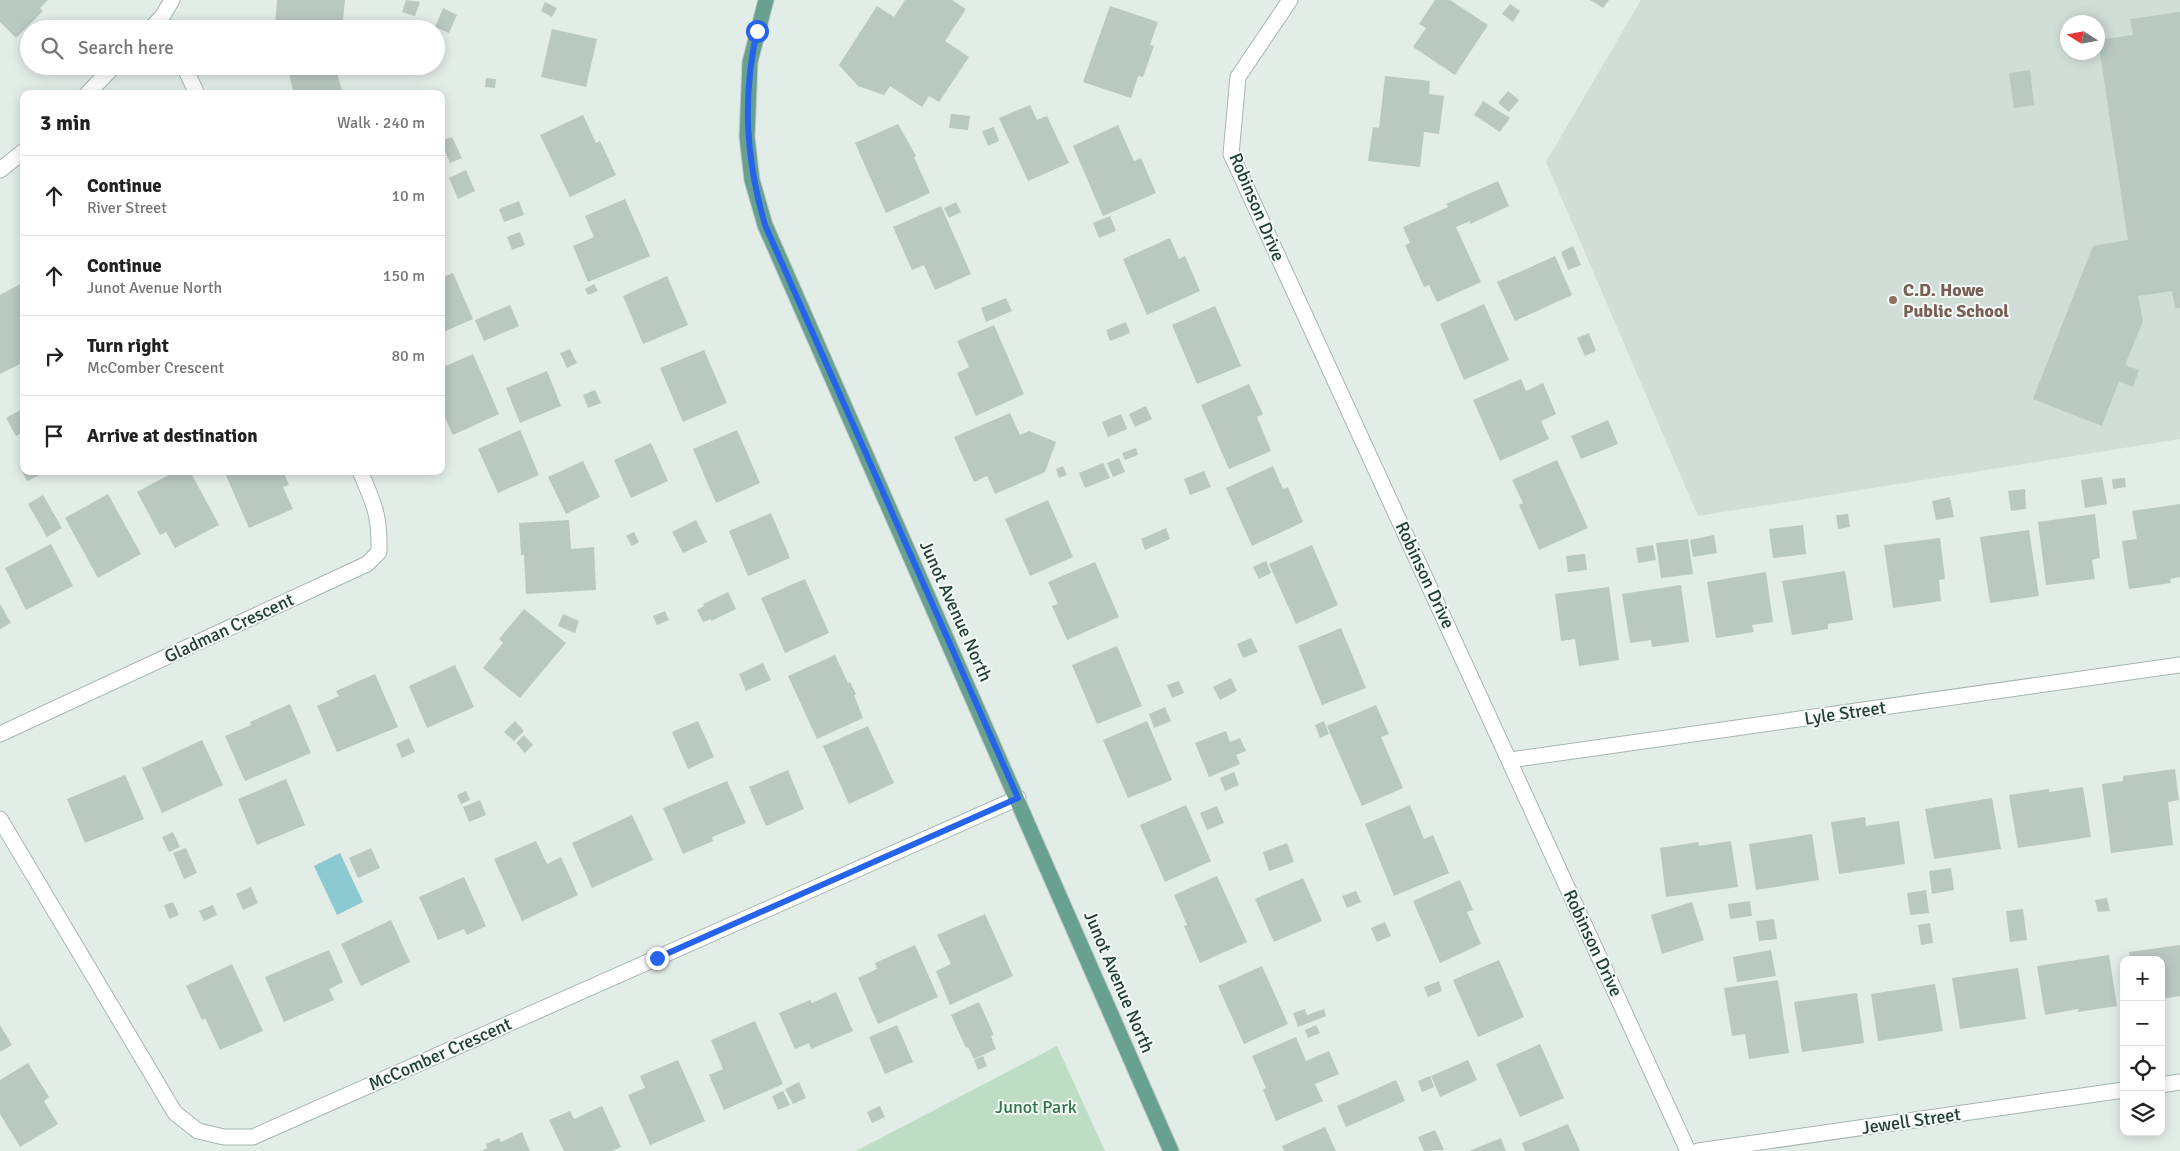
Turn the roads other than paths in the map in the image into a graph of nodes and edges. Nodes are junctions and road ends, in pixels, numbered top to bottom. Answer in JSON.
{"nodes":[{"id":1,"x":172,"y":0,"type":"edge"},
{"id":2,"x":766,"y":0,"type":"edge"},
{"id":3,"x":1290,"y":0,"type":"edge"},
{"id":4,"x":165,"y":20,"type":"edge"},
{"id":5,"x":105,"y":75,"type":"edge"},
{"id":6,"x":188,"y":75,"type":"edge"},
{"id":7,"x":91,"y":90,"type":"edge"},
{"id":8,"x":195,"y":90,"type":"edge"},
{"id":9,"x":20,"y":154,"type":"edge"},
{"id":10,"x":0,"y":170,"type":"edge"},
{"id":11,"x":362,"y":475,"type":"edge"},
{"id":12,"x":2180,"y":665,"type":"edge"},
{"id":13,"x":0,"y":734,"type":"edge"},
{"id":14,"x":1510,"y":760,"type":"junction"},
{"id":15,"x":1018,"y":798,"type":"junction"},
{"id":16,"x":0,"y":819,"type":"edge"},
{"id":17,"x":2180,"y":1082,"type":"edge"},
{"id":18,"x":2165,"y":1084,"type":"edge"},
{"id":19,"x":2120,"y":1091,"type":"edge"},
{"id":20,"x":1171,"y":1151,"type":"edge"},
{"id":21,"x":1688,"y":1151,"type":"edge"},
{"id":22,"x":1698,"y":1151,"type":"edge"}],
"edges":[{"from":1,"to":4,"type":"street"},
{"from":2,"to":15,"type":"main road","name":"Junot Avenue North"},
{"from":3,"to":14,"type":"street","name":"Robinson Drive"},
{"from":5,"to":7,"type":"street"},
{"from":6,"to":8,"type":"street"},
{"from":9,"to":10,"type":"street"},
{"from":11,"to":13,"type":"street","name":"Gladman Crescent"},
{"from":12,"to":14,"type":"street","name":"Lyle Street"},
{"from":14,"to":21,"type":"street","name":"Robinson Drive"},
{"from":15,"to":16,"type":"street","name":"McComber Crescent"},
{"from":15,"to":20,"type":"main road","name":"Junot Avenue North"},
{"from":17,"to":18,"type":"street"},
{"from":19,"to":22,"type":"street","name":"Jewell Street"}]}
